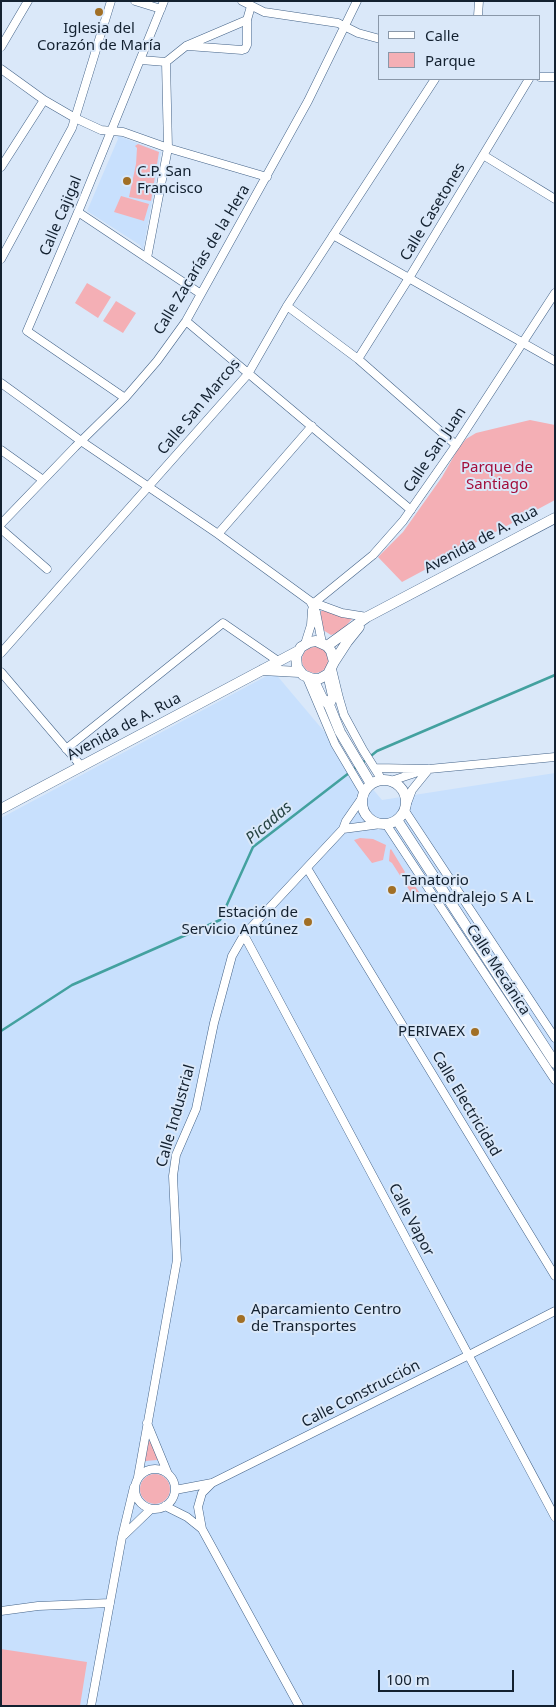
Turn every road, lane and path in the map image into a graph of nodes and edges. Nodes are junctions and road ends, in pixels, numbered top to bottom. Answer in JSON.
{"nodes":[{"id":1,"x":28,"y":1,"type":"edge"},
{"id":2,"x":111,"y":1,"type":"edge"},
{"id":3,"x":135,"y":1,"type":"edge"},
{"id":4,"x":242,"y":1,"type":"edge"},
{"id":5,"x":357,"y":1,"type":"edge"},
{"id":6,"x":479,"y":1,"type":"edge"},
{"id":7,"x":162,"y":5,"type":"edge"},
{"id":8,"x":251,"y":6,"type":"junction"},
{"id":9,"x":478,"y":15,"type":"edge"},
{"id":10,"x":247,"y":20,"type":"junction"},
{"id":11,"x":345,"y":26,"type":"junction"},
{"id":12,"x":378,"y":38,"type":"edge"},
{"id":13,"x":186,"y":46,"type":"junction"},
{"id":14,"x":1,"y":47,"type":"edge"},
{"id":15,"x":141,"y":60,"type":"junction"},
{"id":16,"x":166,"y":62,"type":"junction"},
{"id":17,"x":1,"y":69,"type":"edge"},
{"id":18,"x":541,"y":76,"type":"edge"},
{"id":19,"x":555,"y":77,"type":"edge"},
{"id":20,"x":434,"y":80,"type":"edge"},
{"id":21,"x":528,"y":80,"type":"edge"},
{"id":22,"x":44,"y":100,"type":"junction"},
{"id":23,"x":75,"y":118,"type":"junction"},
{"id":24,"x":112,"y":131,"type":"junction"},
{"id":25,"x":168,"y":148,"type":"junction"},
{"id":26,"x":483,"y":155,"type":"junction"},
{"id":27,"x":1,"y":168,"type":"edge"},
{"id":28,"x":267,"y":177,"type":"junction"},
{"id":29,"x":555,"y":199,"type":"edge"},
{"id":30,"x":78,"y":212,"type":"junction"},
{"id":31,"x":333,"y":235,"type":"junction"},
{"id":32,"x":1,"y":258,"type":"edge"},
{"id":33,"x":147,"y":258,"type":"junction"},
{"id":34,"x":409,"y":278,"type":"junction"},
{"id":35,"x":555,"y":293,"type":"edge"},
{"id":36,"x":201,"y":294,"type":"junction"},
{"id":37,"x":287,"y":306,"type":"junction"},
{"id":38,"x":186,"y":321,"type":"junction"},
{"id":39,"x":523,"y":342,"type":"junction"},
{"id":40,"x":358,"y":359,"type":"junction"},
{"id":41,"x":555,"y":361,"type":"edge"},
{"id":42,"x":248,"y":374,"type":"junction"},
{"id":43,"x":1,"y":383,"type":"edge"},
{"id":44,"x":125,"y":398,"type":"junction"},
{"id":45,"x":312,"y":426,"type":"junction"},
{"id":46,"x":81,"y":441,"type":"junction"},
{"id":47,"x":456,"y":445,"type":"junction"},
{"id":48,"x":1,"y":450,"type":"edge"},
{"id":49,"x":43,"y":480,"type":"junction"},
{"id":50,"x":148,"y":487,"type":"junction"},
{"id":51,"x":412,"y":510,"type":"junction"},
{"id":52,"x":555,"y":518,"type":"edge"},
{"id":53,"x":1,"y":524,"type":"edge"},
{"id":54,"x":1,"y":529,"type":"edge"},
{"id":55,"x":218,"y":534,"type":"junction"},
{"id":56,"x":47,"y":569,"type":"dead end"},
{"id":57,"x":312,"y":602,"type":"junction"},
{"id":58,"x":367,"y":617,"type":"junction"},
{"id":59,"x":324,"y":644,"type":"junction"},
{"id":60,"x":302,"y":648,"type":"junction"},
{"id":61,"x":1,"y":653,"type":"edge"},
{"id":62,"x":278,"y":661,"type":"junction"},
{"id":63,"x":331,"y":668,"type":"junction"},
{"id":64,"x":261,"y":670,"type":"junction"},
{"id":65,"x":1,"y":672,"type":"edge"},
{"id":66,"x":306,"y":676,"type":"junction"},
{"id":67,"x":329,"y":705,"type":"junction"},
{"id":68,"x":66,"y":749,"type":"junction"},
{"id":69,"x":555,"y":757,"type":"edge"},
{"id":70,"x":362,"y":762,"type":"junction"},
{"id":71,"x":373,"y":766,"type":"junction"},
{"id":72,"x":82,"y":767,"type":"junction"},
{"id":73,"x":429,"y":769,"type":"junction"},
{"id":74,"x":386,"y":780,"type":"junction"},
{"id":75,"x":372,"y":784,"type":"junction"},
{"id":76,"x":363,"y":796,"type":"junction"},
{"id":77,"x":405,"y":808,"type":"junction"},
{"id":78,"x":1,"y":810,"type":"edge"},
{"id":79,"x":397,"y":820,"type":"junction"},
{"id":80,"x":383,"y":824,"type":"junction"},
{"id":81,"x":344,"y":830,"type":"junction"},
{"id":82,"x":307,"y":868,"type":"junction"},
{"id":83,"x":244,"y":935,"type":"junction"},
{"id":84,"x":555,"y":1038,"type":"edge"},
{"id":85,"x":555,"y":1063,"type":"edge"},
{"id":86,"x":555,"y":1080,"type":"edge"},
{"id":87,"x":555,"y":1276,"type":"edge"},
{"id":88,"x":555,"y":1311,"type":"edge"},
{"id":89,"x":469,"y":1356,"type":"junction"},
{"id":90,"x":147,"y":1423,"type":"junction"},
{"id":91,"x":168,"y":1474,"type":"junction"},
{"id":92,"x":138,"y":1477,"type":"junction"},
{"id":93,"x":212,"y":1483,"type":"junction"},
{"id":94,"x":134,"y":1487,"type":"junction"},
{"id":95,"x":175,"y":1490,"type":"junction"},
{"id":96,"x":165,"y":1506,"type":"junction"},
{"id":97,"x":151,"y":1509,"type":"junction"},
{"id":98,"x":555,"y":1518,"type":"edge"},
{"id":99,"x":202,"y":1529,"type":"junction"},
{"id":100,"x":122,"y":1537,"type":"junction"},
{"id":101,"x":110,"y":1603,"type":"junction"},
{"id":102,"x":1,"y":1611,"type":"edge"},
{"id":103,"x":91,"y":1706,"type":"edge"},
{"id":104,"x":299,"y":1706,"type":"edge"}],
"edges":[{"from":1,"to":14,"type":"street"},
{"from":2,"to":23,"type":"street"},
{"from":3,"to":7,"type":"street"},
{"from":4,"to":8,"type":"street"},
{"from":5,"to":11,"type":"street","name":"Calle Zacarías de la Hera"},
{"from":6,"to":9,"type":"street"},
{"from":7,"to":15,"type":"street","name":"Calle Cajigal"},
{"from":8,"to":10,"type":"street"},
{"from":8,"to":11,"type":"street"},
{"from":10,"to":13,"type":"street"},
{"from":10,"to":13,"type":"street"},
{"from":11,"to":12,"type":"street"},
{"from":11,"to":28,"type":"street","name":"Calle Zacarías de la Hera"},
{"from":13,"to":16,"type":"street"},
{"from":15,"to":16,"type":"street"},
{"from":15,"to":24,"type":"street","name":"Calle Cajigal"},
{"from":16,"to":25,"type":"street"},
{"from":17,"to":22,"type":"street"},
{"from":18,"to":19,"type":"street"},
{"from":20,"to":31,"type":"street","name":"Calle San Marcos"},
{"from":21,"to":26,"type":"street","name":"Calle Casetones"},
{"from":22,"to":23,"type":"street"},
{"from":22,"to":27,"type":"street"},
{"from":23,"to":24,"type":"street"},
{"from":23,"to":32,"type":"street"},
{"from":24,"to":25,"type":"street"},
{"from":24,"to":30,"type":"street","name":"Calle Cajigal"},
{"from":25,"to":28,"type":"street"},
{"from":25,"to":33,"type":"street"},
{"from":26,"to":29,"type":"street"},
{"from":26,"to":34,"type":"street","name":"Calle Casetones"},
{"from":28,"to":36,"type":"street","name":"Calle Zacarías de la Hera"},
{"from":30,"to":33,"type":"street"},
{"from":30,"to":44,"type":"street","name":"Calle Cajigal"},
{"from":31,"to":34,"type":"street"},
{"from":31,"to":37,"type":"street","name":"Calle San Marcos"},
{"from":33,"to":36,"type":"street"},
{"from":34,"to":39,"type":"street"},
{"from":34,"to":40,"type":"street","name":"Calle Casetones"},
{"from":35,"to":39,"type":"street","name":"Calle San Juan"},
{"from":36,"to":38,"type":"street","name":"Calle Zacarías de la Hera"},
{"from":37,"to":40,"type":"street"},
{"from":37,"to":42,"type":"street","name":"Calle San Marcos"},
{"from":38,"to":42,"type":"street"},
{"from":38,"to":44,"type":"street","name":"Calle Zacarías de la Hera"},
{"from":39,"to":41,"type":"street"},
{"from":39,"to":47,"type":"street","name":"Calle San Juan"},
{"from":40,"to":47,"type":"street"},
{"from":42,"to":45,"type":"street"},
{"from":42,"to":50,"type":"street","name":"Calle San Marcos"},
{"from":43,"to":46,"type":"street"},
{"from":44,"to":46,"type":"street","name":"Calle Zacarías de la Hera"},
{"from":45,"to":51,"type":"street"},
{"from":45,"to":55,"type":"street"},
{"from":46,"to":49,"type":"street","name":"Calle Zacarías de la Hera"},
{"from":46,"to":50,"type":"street"},
{"from":47,"to":51,"type":"street","name":"Calle San Juan"},
{"from":48,"to":49,"type":"street"},
{"from":49,"to":53,"type":"street","name":"Calle Zacarías de la Hera"},
{"from":50,"to":55,"type":"street"},
{"from":50,"to":61,"type":"street","name":"Calle San Marcos"},
{"from":51,"to":57,"type":"street","name":"Calle San Juan"},
{"from":52,"to":58,"type":"street","name":"Avenida de A. Rua"},
{"from":54,"to":56,"type":"street"},
{"from":55,"to":57,"type":"street"},
{"from":57,"to":58,"type":"street"},
{"from":57,"to":59,"type":"street"},
{"from":57,"to":60,"type":"street"},
{"from":58,"to":59,"type":"street","name":"Avenida de A. Rua"},
{"from":58,"to":63,"type":"street","name":"Avenida de A. Rua"},
{"from":59,"to":60,"type":"street"},
{"from":59,"to":63,"type":"street"},
{"from":60,"to":62,"type":"street","name":"Avenida de A. Rua"},
{"from":60,"to":66,"type":"street"},
{"from":62,"to":64,"type":"street","name":"Avenida de A. Rua"},
{"from":62,"to":68,"type":"street"},
{"from":63,"to":66,"type":"street"},
{"from":63,"to":67,"type":"street"},
{"from":63,"to":70,"type":"street"},
{"from":64,"to":66,"type":"street"},
{"from":64,"to":72,"type":"street","name":"Avenida de A. Rua"},
{"from":65,"to":68,"type":"street"},
{"from":66,"to":67,"type":"street"},
{"from":66,"to":76,"type":"street"},
{"from":67,"to":70,"type":"street"},
{"from":68,"to":72,"type":"street"},
{"from":69,"to":73,"type":"street"},
{"from":70,"to":71,"type":"street"},
{"from":70,"to":75,"type":"street"},
{"from":71,"to":73,"type":"street"},
{"from":71,"to":74,"type":"street"},
{"from":72,"to":78,"type":"street","name":"Avenida de A. Rua"},
{"from":73,"to":74,"type":"street"},
{"from":73,"to":77,"type":"street"},
{"from":74,"to":75,"type":"street"},
{"from":74,"to":77,"type":"street"},
{"from":75,"to":76,"type":"street"},
{"from":76,"to":80,"type":"street"},
{"from":76,"to":81,"type":"street","name":"Calle Industrial"},
{"from":77,"to":79,"type":"street"},
{"from":77,"to":84,"type":"street","name":"Calle Mecánica"},
{"from":79,"to":80,"type":"street"},
{"from":79,"to":85,"type":"street"},
{"from":80,"to":81,"type":"street"},
{"from":80,"to":86,"type":"street","name":"Calle Mecánica"},
{"from":81,"to":82,"type":"street","name":"Calle Industrial"},
{"from":82,"to":83,"type":"street","name":"Calle Industrial"},
{"from":82,"to":87,"type":"street","name":"Calle Electricidad"},
{"from":83,"to":89,"type":"street","name":"Calle Vapor"},
{"from":83,"to":90,"type":"street","name":"Calle Industrial"},
{"from":88,"to":89,"type":"street","name":"Calle Construcción"},
{"from":89,"to":93,"type":"street","name":"Calle Construcción"},
{"from":89,"to":98,"type":"street","name":"Calle Vapor"},
{"from":90,"to":91,"type":"street"},
{"from":90,"to":92,"type":"street","name":"Calle Industrial"},
{"from":91,"to":92,"type":"street"},
{"from":91,"to":95,"type":"street"},
{"from":92,"to":94,"type":"street"},
{"from":93,"to":95,"type":"street","name":"Calle Construcción"},
{"from":93,"to":99,"type":"street"},
{"from":94,"to":97,"type":"street"},
{"from":94,"to":100,"type":"street"},
{"from":95,"to":96,"type":"street"},
{"from":96,"to":97,"type":"street"},
{"from":96,"to":99,"type":"street"},
{"from":97,"to":100,"type":"street"},
{"from":99,"to":104,"type":"street"},
{"from":100,"to":101,"type":"street"},
{"from":101,"to":102,"type":"street"},
{"from":101,"to":103,"type":"street"}]}
